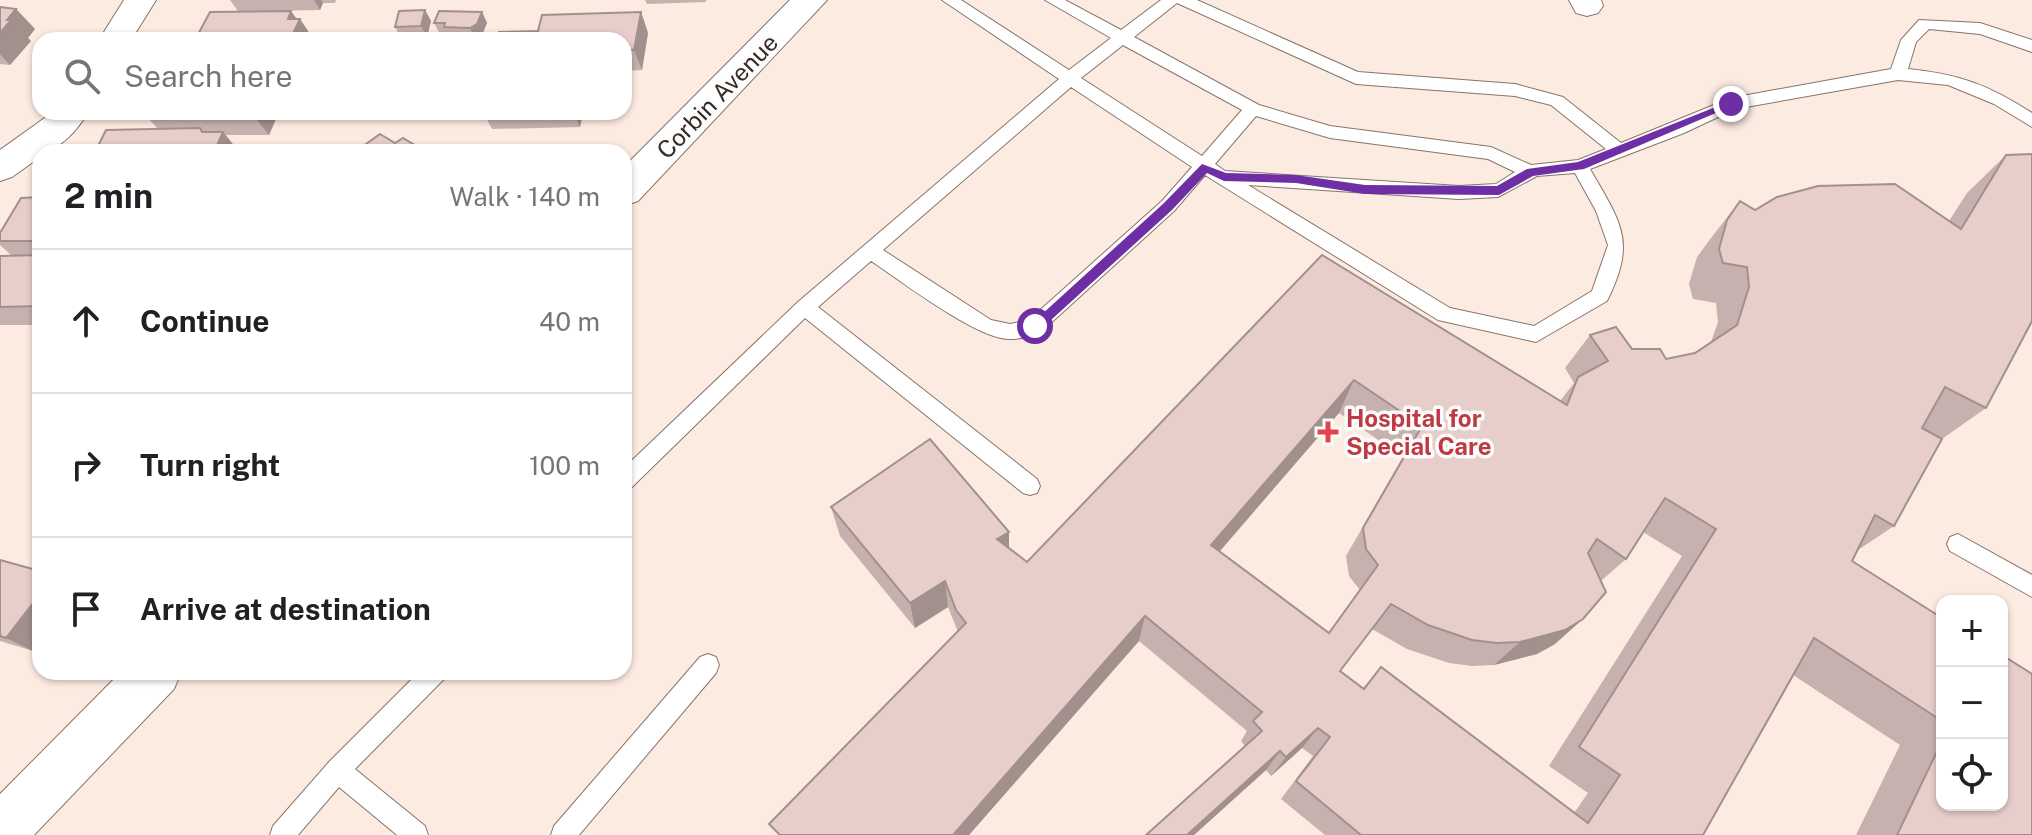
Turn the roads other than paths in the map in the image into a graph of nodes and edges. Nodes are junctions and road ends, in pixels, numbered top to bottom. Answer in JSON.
{"nodes":[{"id":1,"x":140,"y":0,"type":"edge"},
{"id":2,"x":810,"y":0,"type":"edge"},
{"id":3,"x":950,"y":0,"type":"edge"},
{"id":4,"x":1053,"y":0,"type":"edge"},
{"id":5,"x":1171,"y":0,"type":"edge"},
{"id":6,"x":1183,"y":0,"type":"edge"},
{"id":7,"x":2032,"y":29,"type":"edge"},
{"id":8,"x":120,"y":32,"type":"edge"},
{"id":9,"x":1119,"y":37,"type":"junction"},
{"id":10,"x":2014,"y":37,"type":"junction"},
{"id":11,"x":2032,"y":46,"type":"edge"},
{"id":12,"x":1898,"y":74,"type":"junction"},
{"id":13,"x":1071,"y":77,"type":"junction"},
{"id":14,"x":1253,"y":109,"type":"junction"},
{"id":15,"x":66,"y":120,"type":"edge"},
{"id":16,"x":2032,"y":121,"type":"edge"},
{"id":17,"x":33,"y":144,"type":"edge"},
{"id":18,"x":32,"y":145,"type":"edge"},
{"id":19,"x":1619,"y":150,"type":"junction"},
{"id":20,"x":1580,"y":166,"type":"junction"},
{"id":21,"x":1206,"y":167,"type":"junction"},
{"id":22,"x":0,"y":168,"type":"edge"},
{"id":23,"x":1531,"y":172,"type":"junction"},
{"id":24,"x":1224,"y":177,"type":"junction"},
{"id":25,"x":632,"y":183,"type":"edge"},
{"id":26,"x":871,"y":252,"type":"junction"},
{"id":27,"x":805,"y":307,"type":"junction"},
{"id":28,"x":632,"y":474,"type":"edge"},
{"id":29,"x":1030,"y":486,"type":"dead end"},
{"id":30,"x":1958,"y":544,"type":"dead end"},
{"id":31,"x":2032,"y":587,"type":"edge"},
{"id":32,"x":708,"y":665,"type":"dead end"},
{"id":33,"x":148,"y":680,"type":"edge"},
{"id":34,"x":427,"y":680,"type":"edge"},
{"id":35,"x":337,"y":770,"type":"junction"},
{"id":36,"x":0,"y":832,"type":"edge"},
{"id":37,"x":282,"y":835,"type":"edge"},
{"id":38,"x":416,"y":835,"type":"edge"},
{"id":39,"x":563,"y":835,"type":"edge"}],
"edges":[{"from":1,"to":8,"type":"street"},
{"from":2,"to":25,"type":"main road","name":"Corbin Avenue"},
{"from":3,"to":13,"type":"lane"},
{"from":4,"to":9,"type":"lane"},
{"from":5,"to":9,"type":"lane"},
{"from":6,"to":19,"type":"lane"},
{"from":7,"to":10,"type":"lane"},
{"from":9,"to":13,"type":"lane"},
{"from":9,"to":14,"type":"lane"},
{"from":10,"to":11,"type":"lane"},
{"from":10,"to":12,"type":"lane"},
{"from":12,"to":16,"type":"lane"},
{"from":12,"to":19,"type":"lane"},
{"from":13,"to":21,"type":"lane"},
{"from":13,"to":26,"type":"lane"},
{"from":14,"to":21,"type":"lane"},
{"from":14,"to":23,"type":"lane"},
{"from":15,"to":17,"type":"street"},
{"from":18,"to":22,"type":"street"},
{"from":19,"to":20,"type":"lane"},
{"from":20,"to":23,"type":"lane"},
{"from":20,"to":24,"type":"lane"},
{"from":21,"to":24,"type":"lane"},
{"from":21,"to":26,"type":"lane"},
{"from":23,"to":24,"type":"lane"},
{"from":26,"to":27,"type":"lane"},
{"from":27,"to":28,"type":"lane"},
{"from":27,"to":29,"type":"lane"},
{"from":30,"to":31,"type":"lane"},
{"from":32,"to":39,"type":"lane"},
{"from":33,"to":36,"type":"main road"},
{"from":34,"to":35,"type":"lane"},
{"from":35,"to":37,"type":"lane"},
{"from":35,"to":38,"type":"lane"}]}
